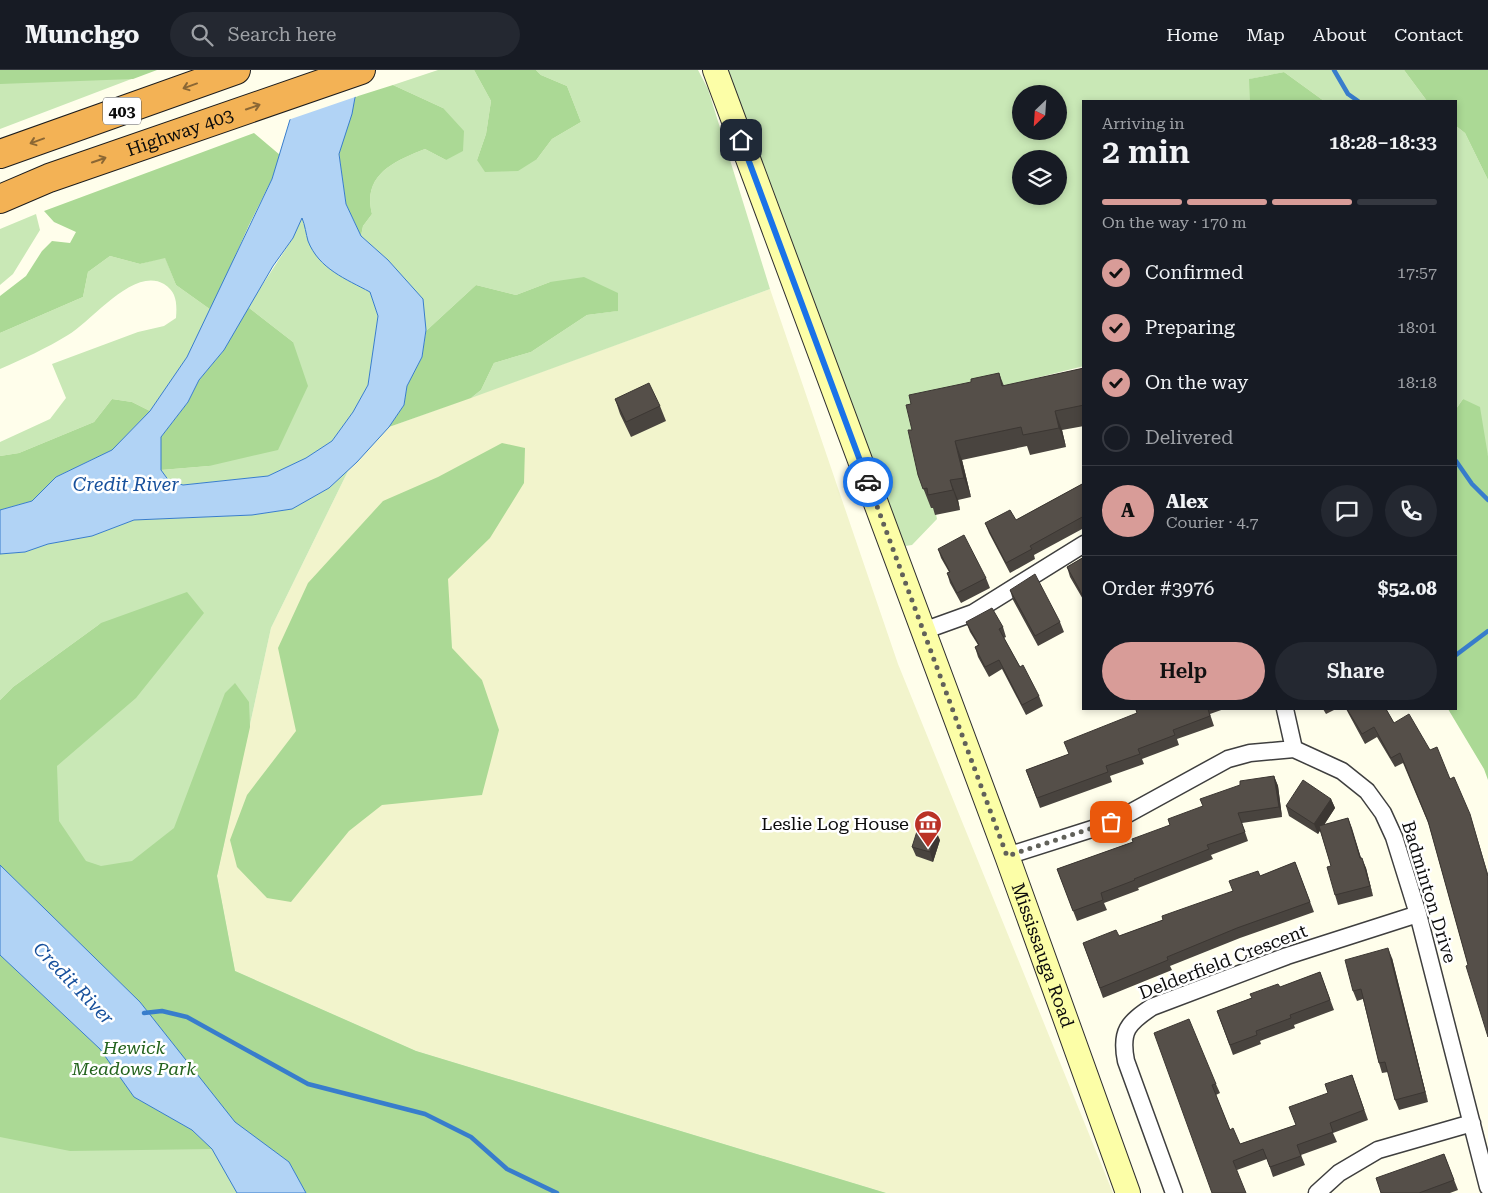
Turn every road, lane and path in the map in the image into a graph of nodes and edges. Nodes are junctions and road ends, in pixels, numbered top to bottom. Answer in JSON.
{"nodes":[{"id":1,"x":236,"y":70,"type":"edge"},
{"id":2,"x":362,"y":70,"type":"edge"},
{"id":3,"x":715,"y":70,"type":"edge"},
{"id":4,"x":4,"y":153,"type":"edge"},
{"id":5,"x":10,"y":194,"type":"edge"},
{"id":6,"x":1082,"y":545,"type":"edge"},
{"id":7,"x":923,"y":631,"type":"junction"},
{"id":8,"x":1285,"y":710,"type":"edge"},
{"id":9,"x":1294,"y":749,"type":"junction"},
{"id":10,"x":1007,"y":856,"type":"junction"},
{"id":11,"x":1418,"y":914,"type":"junction"},
{"id":12,"x":1472,"y":1123,"type":"junction"},
{"id":13,"x":1488,"y":1187,"type":"edge"},
{"id":14,"x":1128,"y":1193,"type":"edge"},
{"id":15,"x":1174,"y":1193,"type":"edge"},
{"id":16,"x":1317,"y":1193,"type":"edge"}],
"edges":[{"from":1,"to":4,"type":"highway","number":"403","one_way":true},
{"from":5,"to":2,"type":"highway","name":"Highway 403","number":"403","one_way":true},
{"from":3,"to":7,"type":"main road","name":"Mississauga Road"},
{"from":6,"to":7,"type":"street"},
{"from":7,"to":10,"type":"main road","name":"Mississauga Road"},
{"from":8,"to":9,"type":"street"},
{"from":9,"to":10,"type":"street","name":"Badminton Drive"},
{"from":9,"to":11,"type":"street","name":"Badminton Drive"},
{"from":10,"to":14,"type":"main road","name":"Mississauga Road"},
{"from":11,"to":12,"type":"street","name":"Badminton Drive"},
{"from":11,"to":15,"type":"street","name":"Delderfield Crescent"},
{"from":12,"to":13,"type":"street","name":"Badminton Drive"},
{"from":12,"to":16,"type":"street"}]}
